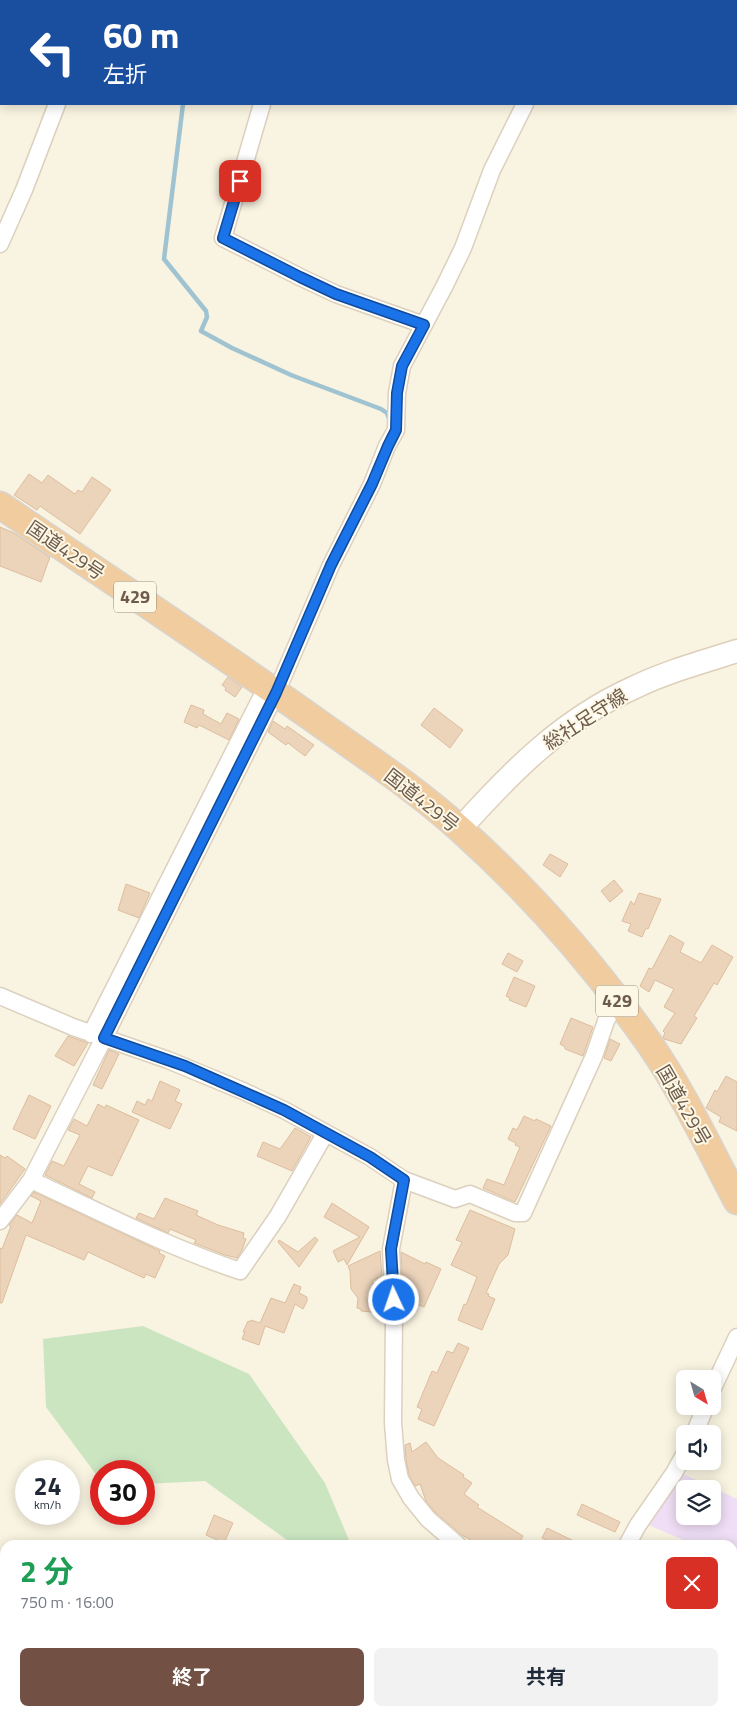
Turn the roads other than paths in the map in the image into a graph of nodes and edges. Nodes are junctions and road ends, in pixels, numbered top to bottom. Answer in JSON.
{"nodes":[{"id":1,"x":58,"y":105,"type":"edge"},
{"id":2,"x":262,"y":105,"type":"edge"},
{"id":3,"x":524,"y":105,"type":"edge"},
{"id":4,"x":0,"y":244,"type":"edge"},
{"id":5,"x":424,"y":325,"type":"junction"},
{"id":6,"x":0,"y":505,"type":"edge"},
{"id":7,"x":737,"y":651,"type":"edge"},
{"id":8,"x":272,"y":690,"type":"junction"},
{"id":9,"x":460,"y":829,"type":"junction"},
{"id":10,"x":0,"y":996,"type":"edge"},
{"id":11,"x":617,"y":1000,"type":"junction"},
{"id":12,"x":97,"y":1036,"type":"junction"},
{"id":13,"x":325,"y":1134,"type":"junction"},
{"id":14,"x":31,"y":1180,"type":"junction"},
{"id":15,"x":404,"y":1180,"type":"junction"},
{"id":16,"x":737,"y":1201,"type":"edge"},
{"id":17,"x":0,"y":1221,"type":"edge"},
{"id":18,"x":737,"y":1336,"type":"edge"},
{"id":19,"x":721,"y":1371,"type":"edge"},
{"id":20,"x":676,"y":1469,"type":"edge"},
{"id":21,"x":452,"y":1540,"type":"edge"},
{"id":22,"x":630,"y":1540,"type":"edge"}],
"edges":[{"from":1,"to":4,"type":"street"},
{"from":2,"to":5,"type":"street"},
{"from":3,"to":5,"type":"street"},
{"from":5,"to":8,"type":"street"},
{"from":6,"to":8,"type":"highway","name":"国道429号","number":"429"},
{"from":7,"to":9,"type":"main road","name":"総社足守線"},
{"from":8,"to":9,"type":"highway","name":"国道429号","number":"429"},
{"from":8,"to":12,"type":"street"},
{"from":9,"to":11,"type":"highway","name":"国道429号","number":"429"},
{"from":10,"to":12,"type":"street"},
{"from":11,"to":15,"type":"street"},
{"from":11,"to":16,"type":"highway","name":"国道429号","number":"429"},
{"from":12,"to":13,"type":"street"},
{"from":12,"to":14,"type":"street"},
{"from":13,"to":14,"type":"street"},
{"from":13,"to":15,"type":"street"},
{"from":14,"to":17,"type":"street"},
{"from":15,"to":21,"type":"street"},
{"from":18,"to":19,"type":"street"},
{"from":20,"to":22,"type":"street"}]}
